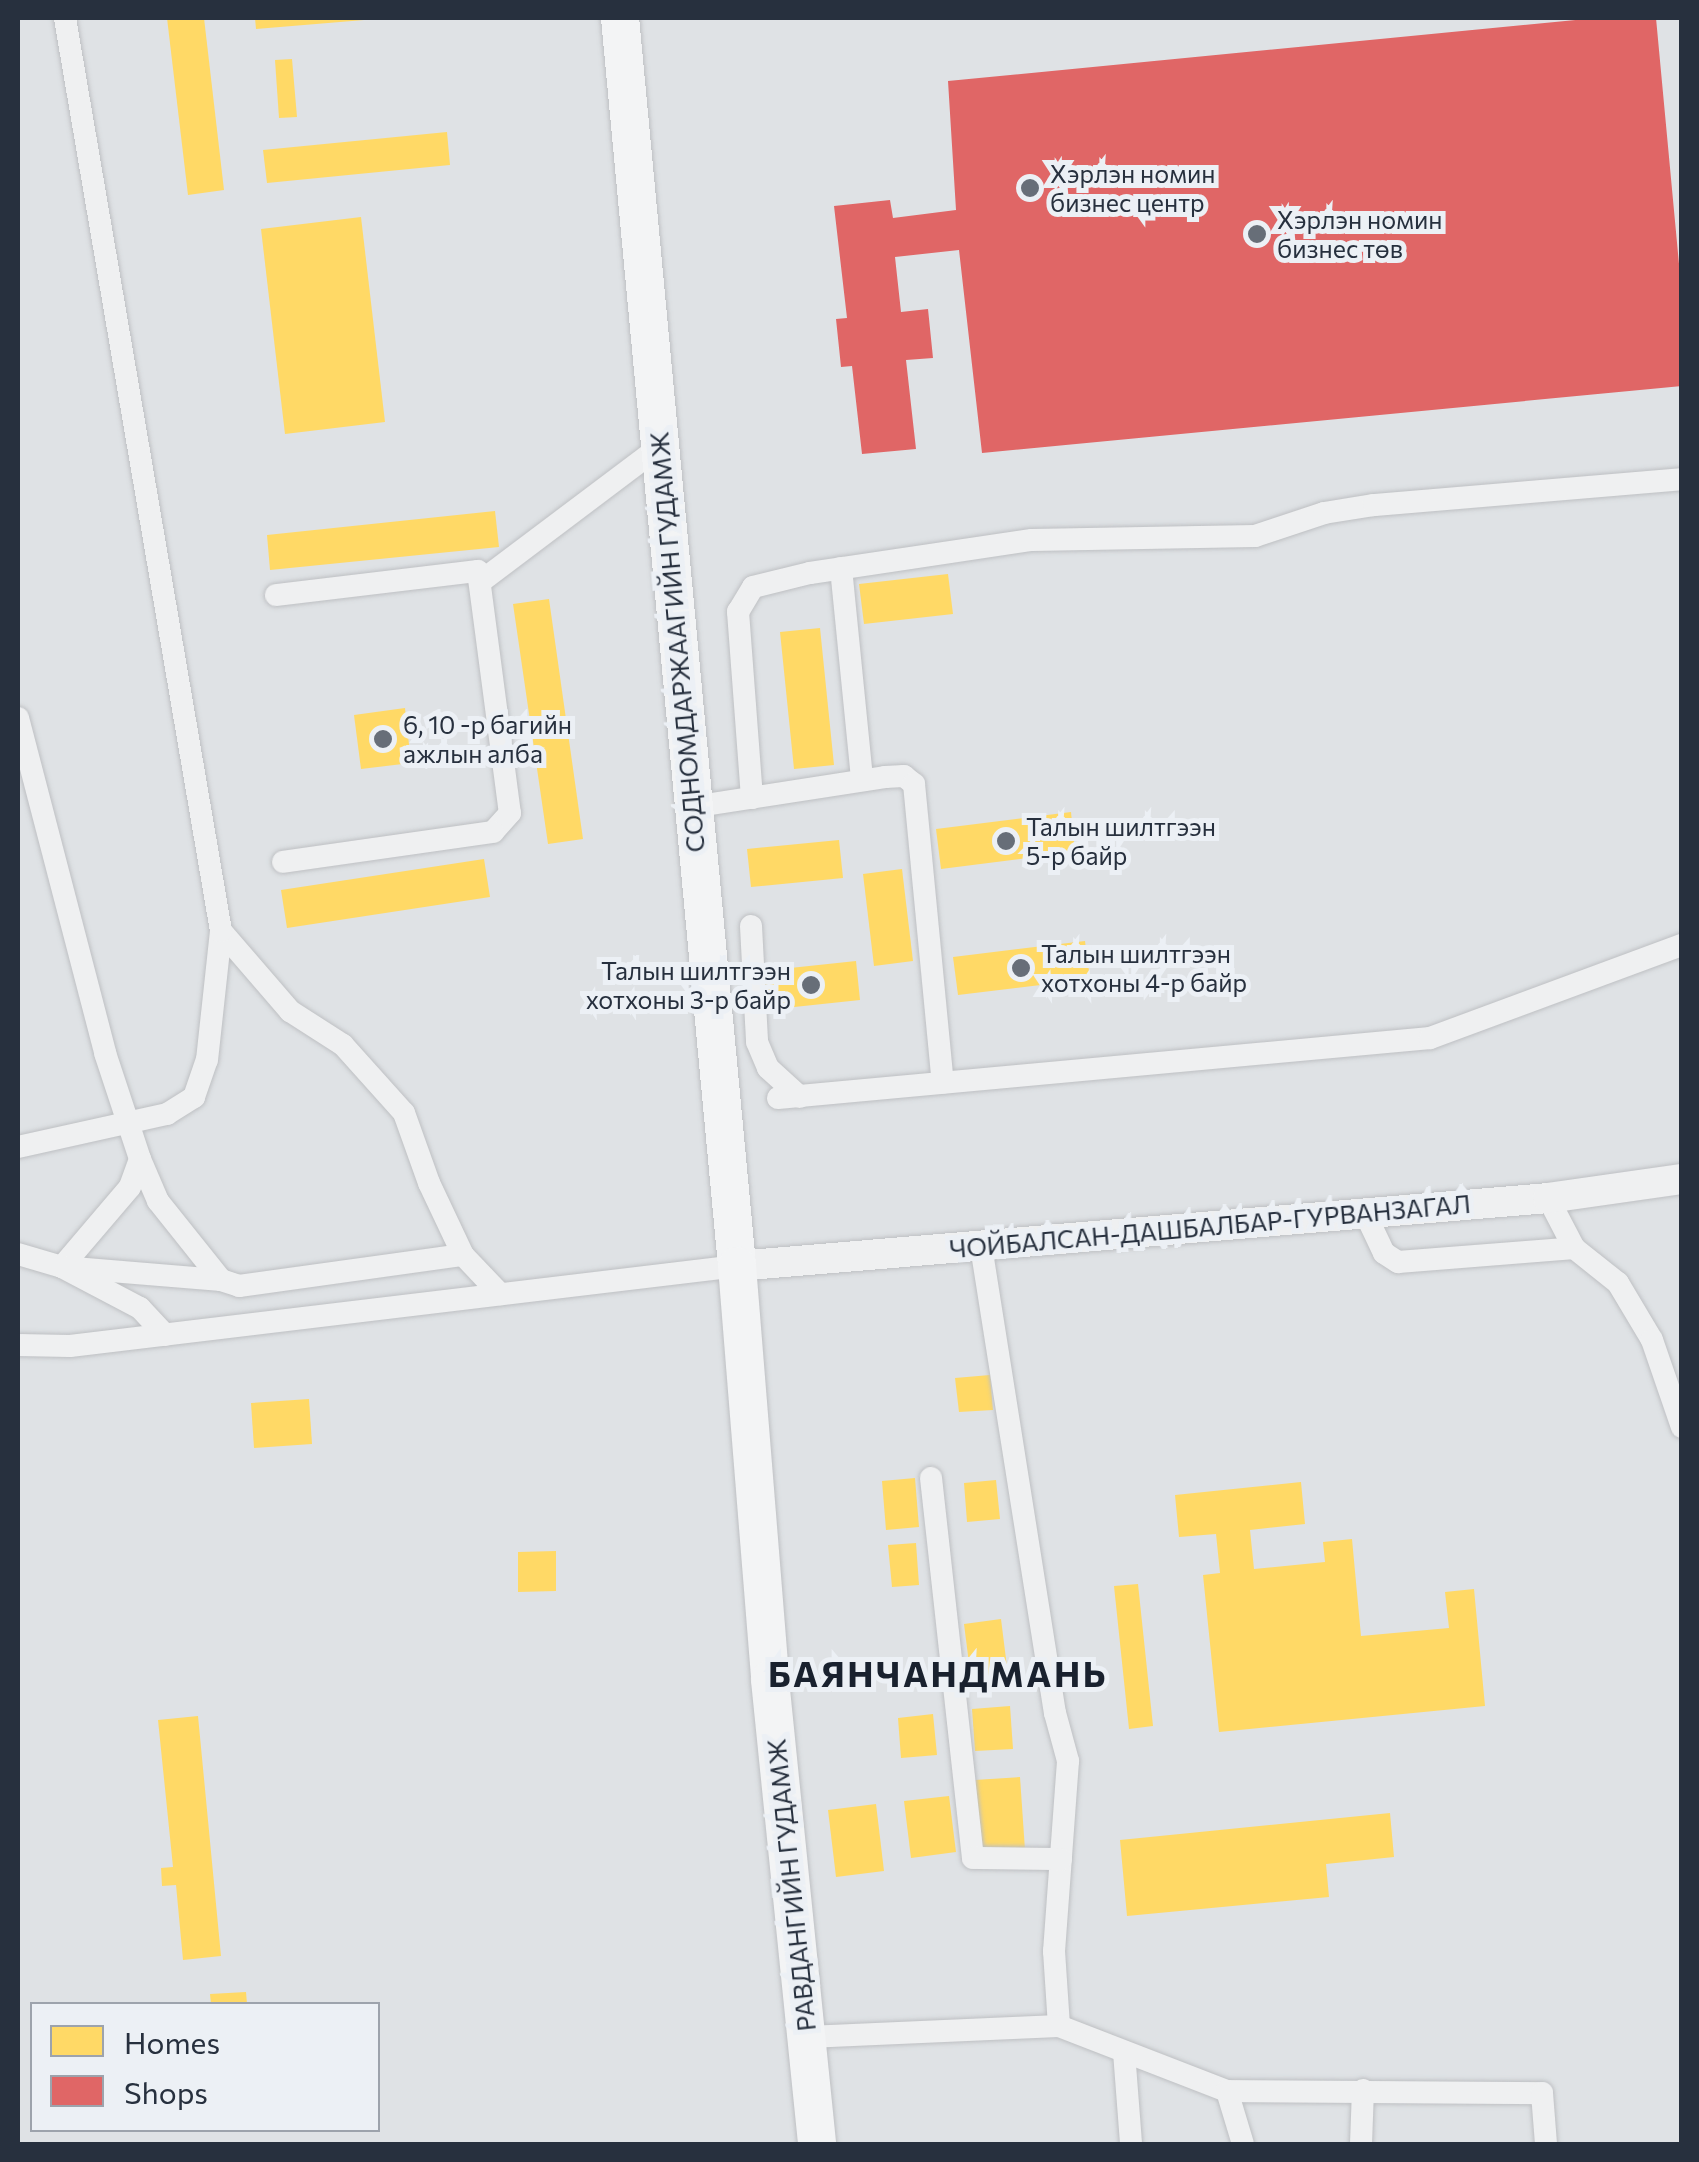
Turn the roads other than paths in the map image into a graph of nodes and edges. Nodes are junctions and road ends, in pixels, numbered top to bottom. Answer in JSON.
{"nodes":[{"id":1,"x":66,"y":18,"type":"edge"},
{"id":2,"x":620,"y":18,"type":"edge"},
{"id":3,"x":658,"y":448,"type":"junction"},
{"id":4,"x":1682,"y":478,"type":"edge"},
{"id":5,"x":841,"y":568,"type":"junction"},
{"id":6,"x":480,"y":582,"type":"junction"},
{"id":7,"x":276,"y":595,"type":"dead end"},
{"id":8,"x":18,"y":718,"type":"edge"},
{"id":9,"x":862,"y":780,"type":"junction"},
{"id":10,"x":752,"y":798,"type":"junction"},
{"id":11,"x":692,"y":808,"type":"junction"},
{"id":12,"x":284,"y":862,"type":"dead end"},
{"id":13,"x":751,"y":926,"type":"dead end"},
{"id":14,"x":222,"y":931,"type":"junction"},
{"id":15,"x":1682,"y":945,"type":"edge"},
{"id":16,"x":943,"y":1083,"type":"junction"},
{"id":17,"x":127,"y":1120,"type":"junction"},
{"id":18,"x":18,"y":1147,"type":"edge"},
{"id":19,"x":140,"y":1159,"type":"junction"},
{"id":20,"x":1682,"y":1179,"type":"edge"},
{"id":21,"x":1548,"y":1198,"type":"junction"},
{"id":22,"x":1365,"y":1214,"type":"junction"},
{"id":23,"x":981,"y":1246,"type":"junction"},
{"id":24,"x":1574,"y":1248,"type":"junction"},
{"id":25,"x":18,"y":1254,"type":"edge"},
{"id":26,"x":462,"y":1255,"type":"junction"},
{"id":27,"x":737,"y":1266,"type":"junction"},
{"id":28,"x":62,"y":1267,"type":"junction"},
{"id":29,"x":220,"y":1280,"type":"junction"},
{"id":30,"x":500,"y":1294,"type":"junction"},
{"id":31,"x":165,"y":1334,"type":"junction"},
{"id":32,"x":18,"y":1345,"type":"edge"},
{"id":33,"x":1682,"y":1427,"type":"edge"},
{"id":34,"x":931,"y":1478,"type":"dead end"},
{"id":35,"x":1061,"y":1859,"type":"junction"},
{"id":36,"x":1059,"y":2026,"type":"junction"},
{"id":37,"x":807,"y":2037,"type":"junction"},
{"id":38,"x":1124,"y":2052,"type":"junction"},
{"id":39,"x":1363,"y":2090,"type":"junction"},
{"id":40,"x":1227,"y":2091,"type":"junction"},
{"id":41,"x":816,"y":2144,"type":"edge"},
{"id":42,"x":1130,"y":2144,"type":"edge"},
{"id":43,"x":1243,"y":2144,"type":"edge"},
{"id":44,"x":1361,"y":2144,"type":"edge"},
{"id":45,"x":1546,"y":2144,"type":"edge"}],
"edges":[{"from":1,"to":14,"type":"street"},
{"from":2,"to":3,"type":"main road","name":"СОДНОМДАРЖААГИЙН ГУДАМЖ"},
{"from":3,"to":6,"type":"street"},
{"from":3,"to":11,"type":"main road","name":"СОДНОМДАРЖААГИЙН ГУДАМЖ"},
{"from":4,"to":5,"type":"street"},
{"from":5,"to":9,"type":"street"},
{"from":5,"to":10,"type":"street"},
{"from":6,"to":7,"type":"street"},
{"from":6,"to":12,"type":"street"},
{"from":8,"to":17,"type":"street"},
{"from":9,"to":10,"type":"street"},
{"from":9,"to":16,"type":"street"},
{"from":10,"to":11,"type":"street"},
{"from":11,"to":27,"type":"main road","name":"СОДНОМДАРЖААГИЙН ГУДАМЖ"},
{"from":13,"to":16,"type":"street"},
{"from":14,"to":17,"type":"street"},
{"from":14,"to":26,"type":"street"},
{"from":15,"to":16,"type":"street"},
{"from":17,"to":18,"type":"street"},
{"from":17,"to":19,"type":"street"},
{"from":19,"to":28,"type":"street"},
{"from":19,"to":29,"type":"street"},
{"from":20,"to":21,"type":"street","name":"ЧОЙБАЛСАН-ДАШБАЛБАР-ГУРВАНЗАГАЛ"},
{"from":21,"to":22,"type":"street","name":"ЧОЙБАЛСАН-ДАШБАЛБАР-ГУРВАНЗАГАЛ"},
{"from":21,"to":24,"type":"street"},
{"from":22,"to":23,"type":"street","name":"ЧОЙБАЛСАН-ДАШБАЛБАР-ГУРВАНЗАГАЛ"},
{"from":22,"to":24,"type":"street"},
{"from":23,"to":27,"type":"street","name":"ЧОЙБАЛСАН-ДАШБАЛБАР-ГУРВАНЗАГАЛ"},
{"from":23,"to":35,"type":"street"},
{"from":24,"to":33,"type":"street"},
{"from":25,"to":28,"type":"street"},
{"from":26,"to":29,"type":"street"},
{"from":26,"to":30,"type":"street"},
{"from":27,"to":30,"type":"street"},
{"from":27,"to":37,"type":"main road","name":"РАВДАНГИЙН ГУДАМЖ"},
{"from":28,"to":29,"type":"street"},
{"from":28,"to":31,"type":"street"},
{"from":30,"to":31,"type":"street"},
{"from":31,"to":32,"type":"street"},
{"from":34,"to":35,"type":"street"},
{"from":35,"to":36,"type":"street"},
{"from":36,"to":37,"type":"street"},
{"from":36,"to":38,"type":"street"},
{"from":37,"to":41,"type":"main road","name":"РАВДАНГИЙН ГУДАМЖ"},
{"from":38,"to":40,"type":"street"},
{"from":38,"to":42,"type":"street"},
{"from":39,"to":40,"type":"street"},
{"from":39,"to":44,"type":"street"},
{"from":39,"to":45,"type":"street"},
{"from":40,"to":43,"type":"street"}]}
